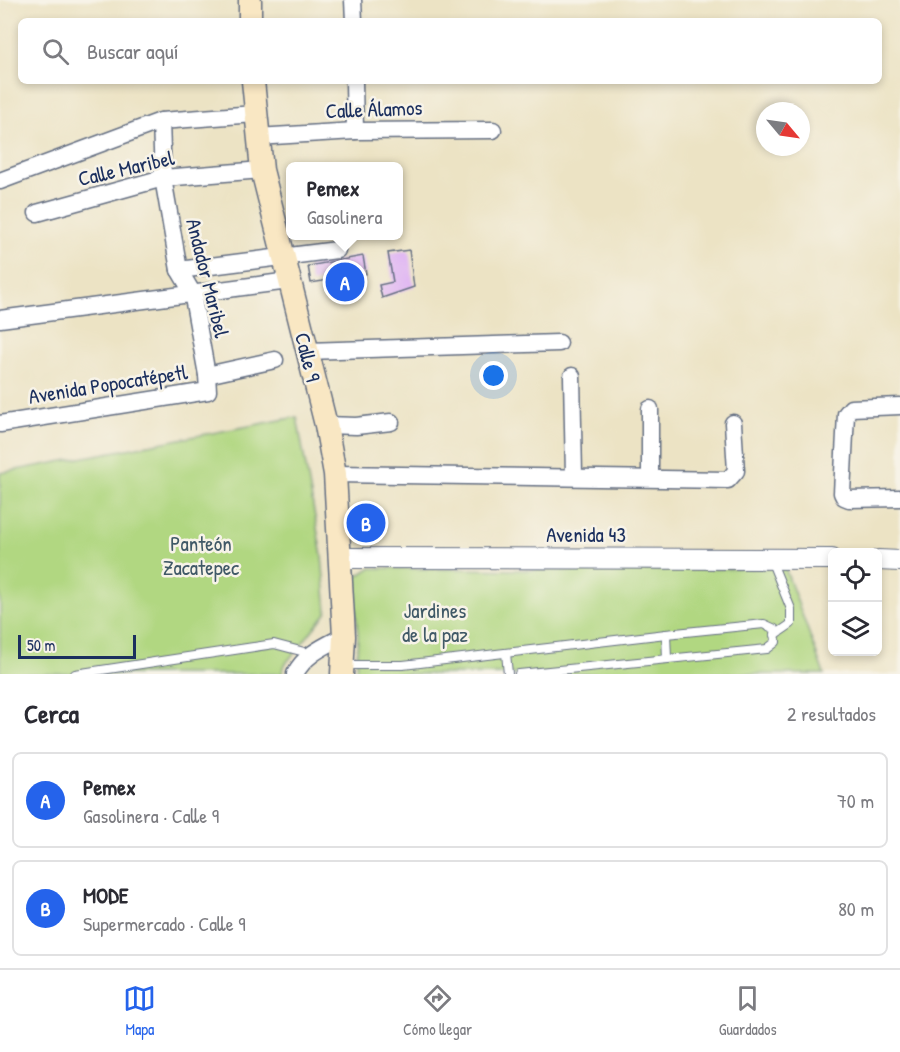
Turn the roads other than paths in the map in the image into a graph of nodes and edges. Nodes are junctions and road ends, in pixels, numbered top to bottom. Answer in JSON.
{"nodes":[{"id":1,"x":250,"y":0,"type":"edge"},
{"id":2,"x":353,"y":0,"type":"edge"},
{"id":3,"x":250,"y":18,"type":"edge"},
{"id":4,"x":354,"y":18,"type":"edge"},
{"id":5,"x":253,"y":84,"type":"edge"},
{"id":6,"x":354,"y":84,"type":"edge"},
{"id":7,"x":255,"y":114,"type":"junction"},
{"id":8,"x":161,"y":121,"type":"junction"},
{"id":9,"x":493,"y":129,"type":"dead end"},
{"id":10,"x":355,"y":131,"type":"junction"},
{"id":11,"x":257,"y":137,"type":"junction"},
{"id":12,"x":262,"y":170,"type":"junction"},
{"id":13,"x":163,"y":178,"type":"junction"},
{"id":14,"x":0,"y":181,"type":"edge"},
{"id":15,"x":37,"y":213,"type":"dead end"},
{"id":16,"x":337,"y":250,"type":"dead end"},
{"id":17,"x":283,"y":257,"type":"junction"},
{"id":18,"x":179,"y":270,"type":"junction"},
{"id":19,"x":289,"y":281,"type":"junction"},
{"id":20,"x":192,"y":292,"type":"junction"},
{"id":21,"x":0,"y":319,"type":"edge"},
{"id":22,"x":559,"y":343,"type":"dead end"},
{"id":23,"x":307,"y":351,"type":"junction"},
{"id":24,"x":275,"y":360,"type":"dead end"},
{"id":25,"x":207,"y":375,"type":"junction"},
{"id":26,"x":572,"y":376,"type":"dead end"},
{"id":27,"x":900,"y":406,"type":"edge"},
{"id":28,"x":650,"y":409,"type":"dead end"},
{"id":29,"x":391,"y":422,"type":"dead end"},
{"id":30,"x":733,"y":423,"type":"dead end"},
{"id":31,"x":0,"y":424,"type":"edge"},
{"id":32,"x":326,"y":425,"type":"junction"},
{"id":33,"x":335,"y":474,"type":"junction"},
{"id":34,"x":574,"y":476,"type":"junction"},
{"id":35,"x":650,"y":478,"type":"junction"},
{"id":36,"x":900,"y":498,"type":"edge"},
{"id":37,"x":339,"y":558,"type":"junction"},
{"id":38,"x":771,"y":558,"type":"junction"},
{"id":39,"x":828,"y":559,"type":"edge"},
{"id":40,"x":882,"y":560,"type":"edge"},
{"id":41,"x":900,"y":561,"type":"edge"},
{"id":42,"x":666,"y":634,"type":"junction"},
{"id":43,"x":775,"y":635,"type":"junction"},
{"id":44,"x":344,"y":636,"type":"junction"},
{"id":45,"x":506,"y":652,"type":"junction"},
{"id":46,"x":312,"y":654,"type":"junction"},
{"id":47,"x":667,"y":659,"type":"junction"},
{"id":48,"x":343,"y":669,"type":"edge"},
{"id":49,"x":75,"y":674,"type":"edge"},
{"id":50,"x":295,"y":674,"type":"edge"},
{"id":51,"x":508,"y":674,"type":"edge"},
{"id":52,"x":519,"y":674,"type":"edge"}],
"edges":[{"from":1,"to":3,"type":"main road"},
{"from":2,"to":4,"type":"street"},
{"from":5,"to":7,"type":"main road","name":"Calle 9"},
{"from":6,"to":10,"type":"street"},
{"from":7,"to":8,"type":"street"},
{"from":7,"to":11,"type":"main road","name":"Calle 9"},
{"from":8,"to":13,"type":"street","name":"Andador Maribel"},
{"from":8,"to":14,"type":"street"},
{"from":9,"to":10,"type":"street","name":"Calle Álamos"},
{"from":10,"to":11,"type":"street","name":"Calle Álamos"},
{"from":11,"to":12,"type":"main road","name":"Calle 9"},
{"from":12,"to":13,"type":"street","name":"Calle Maribel"},
{"from":12,"to":17,"type":"main road","name":"Calle 9"},
{"from":13,"to":15,"type":"street","name":"Calle Maribel"},
{"from":13,"to":18,"type":"street","name":"Andador Maribel"},
{"from":16,"to":17,"type":"street"},
{"from":17,"to":18,"type":"street"},
{"from":17,"to":19,"type":"main road","name":"Calle 9"},
{"from":18,"to":20,"type":"street","name":"Andador Maribel"},
{"from":19,"to":20,"type":"street"},
{"from":19,"to":23,"type":"main road","name":"Calle 9"},
{"from":20,"to":21,"type":"street"},
{"from":20,"to":25,"type":"street","name":"Andador Maribel"},
{"from":22,"to":23,"type":"street"},
{"from":23,"to":32,"type":"main road","name":"Calle 9"},
{"from":24,"to":25,"type":"street"},
{"from":25,"to":31,"type":"street","name":"Avenida Popocatépetl"},
{"from":26,"to":34,"type":"street"},
{"from":27,"to":36,"type":"street"},
{"from":28,"to":35,"type":"street"},
{"from":29,"to":32,"type":"street"},
{"from":30,"to":35,"type":"street"},
{"from":32,"to":33,"type":"main road","name":"Calle 9"},
{"from":33,"to":34,"type":"street"},
{"from":33,"to":37,"type":"main road","name":"Calle 9"},
{"from":34,"to":35,"type":"street"},
{"from":37,"to":38,"type":"street","name":"Avenida 43"},
{"from":37,"to":44,"type":"main road","name":"Calle 9"},
{"from":38,"to":39,"type":"street","name":"Avenida 43"},
{"from":38,"to":43,"type":"lane"},
{"from":40,"to":41,"type":"street"},
{"from":42,"to":43,"type":"lane"},
{"from":42,"to":45,"type":"lane"},
{"from":42,"to":47,"type":"lane"},
{"from":43,"to":47,"type":"lane"},
{"from":44,"to":46,"type":"street"},
{"from":44,"to":48,"type":"main road","name":"Calle 9"},
{"from":45,"to":48,"type":"lane"},
{"from":45,"to":51,"type":"lane"},
{"from":46,"to":49,"type":"lane"},
{"from":46,"to":50,"type":"street"},
{"from":47,"to":52,"type":"lane"}]}
